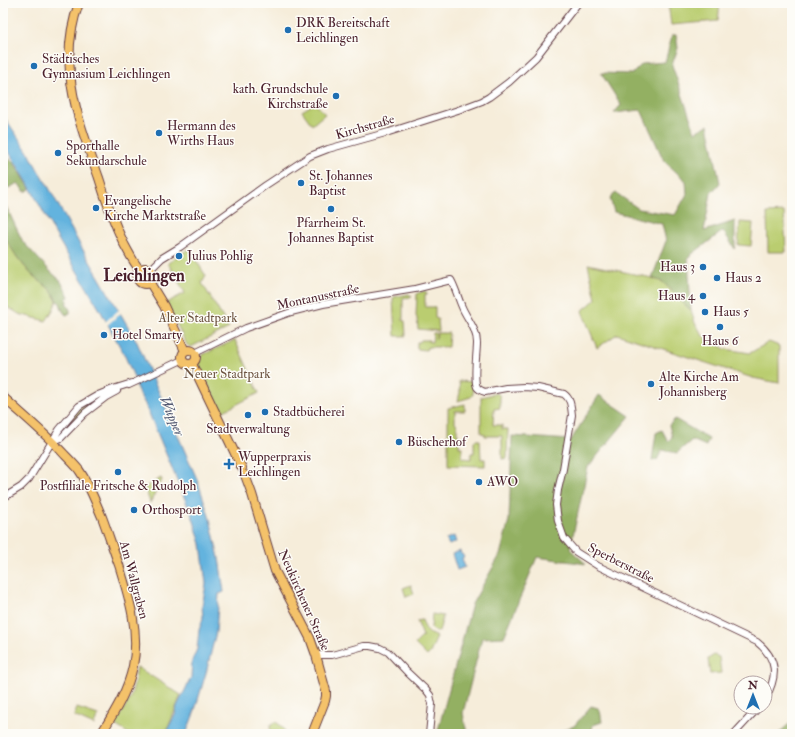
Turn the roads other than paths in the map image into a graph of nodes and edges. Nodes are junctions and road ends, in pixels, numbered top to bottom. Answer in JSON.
{"nodes":[{"id":1,"x":79,"y":3,"type":"edge"},
{"id":2,"x":578,"y":3,"type":"edge"},
{"id":3,"x":140,"y":270,"type":"junction"},
{"id":4,"x":150,"y":270,"type":"junction"},
{"id":5,"x":150,"y":282,"type":"junction"},
{"id":6,"x":185,"y":351,"type":"junction"},
{"id":7,"x":195,"y":353,"type":"junction"},
{"id":8,"x":182,"y":360,"type":"junction"},
{"id":9,"x":192,"y":364,"type":"junction"},
{"id":10,"x":132,"y":383,"type":"junction"},
{"id":11,"x":566,"y":396,"type":"joint"},
{"id":12,"x":3,"y":397,"type":"edge"},
{"id":13,"x":52,"y":442,"type":"junction"},
{"id":14,"x":3,"y":498,"type":"edge"},
{"id":15,"x":316,"y":655,"type":"junction"},
{"id":16,"x":773,"y":680,"type":"edge"},
{"id":17,"x":752,"y":715,"type":"edge"},
{"id":18,"x":101,"y":734,"type":"edge"},
{"id":19,"x":312,"y":734,"type":"edge"},
{"id":20,"x":429,"y":734,"type":"edge"},
{"id":21,"x":734,"y":734,"type":"edge"}],
"edges":[{"from":1,"to":3,"type":"main road"},
{"from":2,"to":4,"type":"street","name":"Kirchstraße"},
{"from":3,"to":4,"type":"main road"},
{"from":3,"to":5,"type":"main road"},
{"from":4,"to":5,"type":"main road"},
{"from":5,"to":6,"type":"main road"},
{"from":6,"to":7,"type":"main road"},
{"from":6,"to":8,"type":"main road"},
{"from":7,"to":9,"type":"main road"},
{"from":7,"to":11,"type":"street","name":"Montanusstraße"},
{"from":8,"to":9,"type":"main road"},
{"from":8,"to":10,"type":"street"},
{"from":9,"to":15,"type":"main road","name":"Neukirchener Straße"},
{"from":10,"to":13,"type":"street"},
{"from":10,"to":13,"type":"street"},
{"from":11,"to":16,"type":"street","name":"Sperberstraße"},
{"from":12,"to":13,"type":"main road","name":"Am Wallgraben"},
{"from":13,"to":14,"type":"street"},
{"from":13,"to":18,"type":"main road","name":"Am Wallgraben"},
{"from":15,"to":19,"type":"main road","name":"Neukirchener Straße"},
{"from":15,"to":20,"type":"street"},
{"from":17,"to":21,"type":"street"}]}
